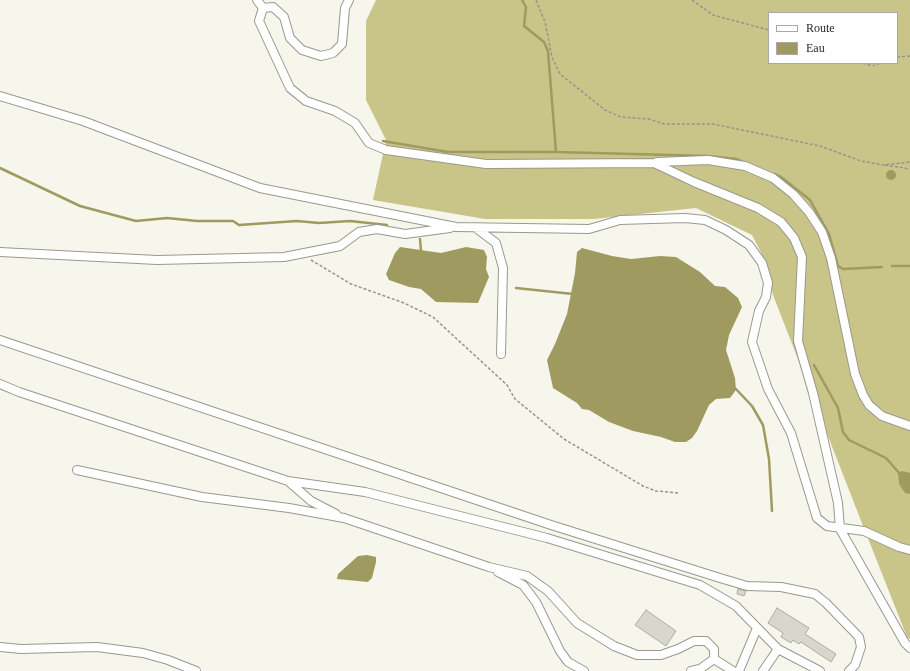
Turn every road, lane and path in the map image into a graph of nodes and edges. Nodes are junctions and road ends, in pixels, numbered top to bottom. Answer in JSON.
{"nodes":[{"id":1,"x":257,"y":0,"type":"edge"},
{"id":2,"x":349,"y":0,"type":"edge"},
{"id":3,"x":536,"y":0,"type":"edge"},
{"id":4,"x":692,"y":0,"type":"edge"},
{"id":5,"x":263,"y":8,"type":"junction"},
{"id":6,"x":768,"y":30,"type":"edge"},
{"id":7,"x":910,"y":56,"type":"edge"},
{"id":8,"x":898,"y":57,"type":"edge"},
{"id":9,"x":866,"y":64,"type":"edge"},
{"id":10,"x":877,"y":64,"type":"edge"},
{"id":11,"x":0,"y":96,"type":"edge"},
{"id":12,"x":654,"y":162,"type":"junction"},
{"id":13,"x":910,"y":162,"type":"edge"},
{"id":14,"x":883,"y":165,"type":"junction"},
{"id":15,"x":910,"y":169,"type":"edge"},
{"id":16,"x":456,"y":227,"type":"junction"},
{"id":17,"x":475,"y":228,"type":"junction"},
{"id":18,"x":0,"y":252,"type":"edge"},
{"id":19,"x":300,"y":254,"type":"junction"},
{"id":20,"x":0,"y":340,"type":"edge"},
{"id":21,"x":501,"y":354,"type":"dead end"},
{"id":22,"x":0,"y":384,"type":"edge"},
{"id":23,"x":910,"y":426,"type":"edge"},
{"id":24,"x":77,"y":470,"type":"dead end"},
{"id":25,"x":288,"y":481,"type":"junction"},
{"id":26,"x":679,"y":493,"type":"dead end"},
{"id":27,"x":344,"y":518,"type":"junction"},
{"id":28,"x":840,"y":529,"type":"junction"},
{"id":29,"x":910,"y":550,"type":"edge"},
{"id":30,"x":489,"y":567,"type":"junction"},
{"id":31,"x":757,"y":628,"type":"junction"},
{"id":32,"x":0,"y":647,"type":"edge"},
{"id":33,"x":910,"y":648,"type":"edge"},
{"id":34,"x":778,"y":649,"type":"junction"},
{"id":35,"x":714,"y":659,"type":"junction"},
{"id":36,"x":196,"y":671,"type":"edge"},
{"id":37,"x":584,"y":671,"type":"edge"},
{"id":38,"x":691,"y":671,"type":"edge"},
{"id":39,"x":733,"y":671,"type":"edge"},
{"id":40,"x":739,"y":671,"type":"edge"},
{"id":41,"x":763,"y":671,"type":"edge"},
{"id":42,"x":820,"y":671,"type":"edge"},
{"id":43,"x":849,"y":671,"type":"edge"}],
"edges":[{"from":1,"to":5,"type":"lane"},
{"from":2,"to":5,"type":"lane"},
{"from":3,"to":14,"type":"path"},
{"from":4,"to":6,"type":"path"},
{"from":5,"to":12,"type":"lane"},
{"from":7,"to":8,"type":"path"},
{"from":9,"to":10,"type":"path"},
{"from":11,"to":16,"type":"lane"},
{"from":12,"to":23,"type":"lane"},
{"from":12,"to":28,"type":"lane"},
{"from":13,"to":14,"type":"path"},
{"from":14,"to":15,"type":"path"},
{"from":16,"to":17,"type":"lane"},
{"from":16,"to":19,"type":"lane"},
{"from":17,"to":21,"type":"lane"},
{"from":17,"to":28,"type":"lane"},
{"from":18,"to":19,"type":"lane"},
{"from":19,"to":26,"type":"path"},
{"from":20,"to":43,"type":"lane"},
{"from":22,"to":25,"type":"lane"},
{"from":24,"to":27,"type":"lane"},
{"from":25,"to":27,"type":"lane"},
{"from":25,"to":31,"type":"lane"},
{"from":27,"to":30,"type":"lane"},
{"from":28,"to":29,"type":"lane"},
{"from":28,"to":33,"type":"lane"},
{"from":30,"to":35,"type":"lane"},
{"from":30,"to":37,"type":"lane"},
{"from":31,"to":34,"type":"lane"},
{"from":31,"to":40,"type":"lane"},
{"from":32,"to":36,"type":"lane"},
{"from":34,"to":41,"type":"lane"},
{"from":34,"to":42,"type":"lane"},
{"from":35,"to":38,"type":"lane"},
{"from":35,"to":39,"type":"lane"}]}
